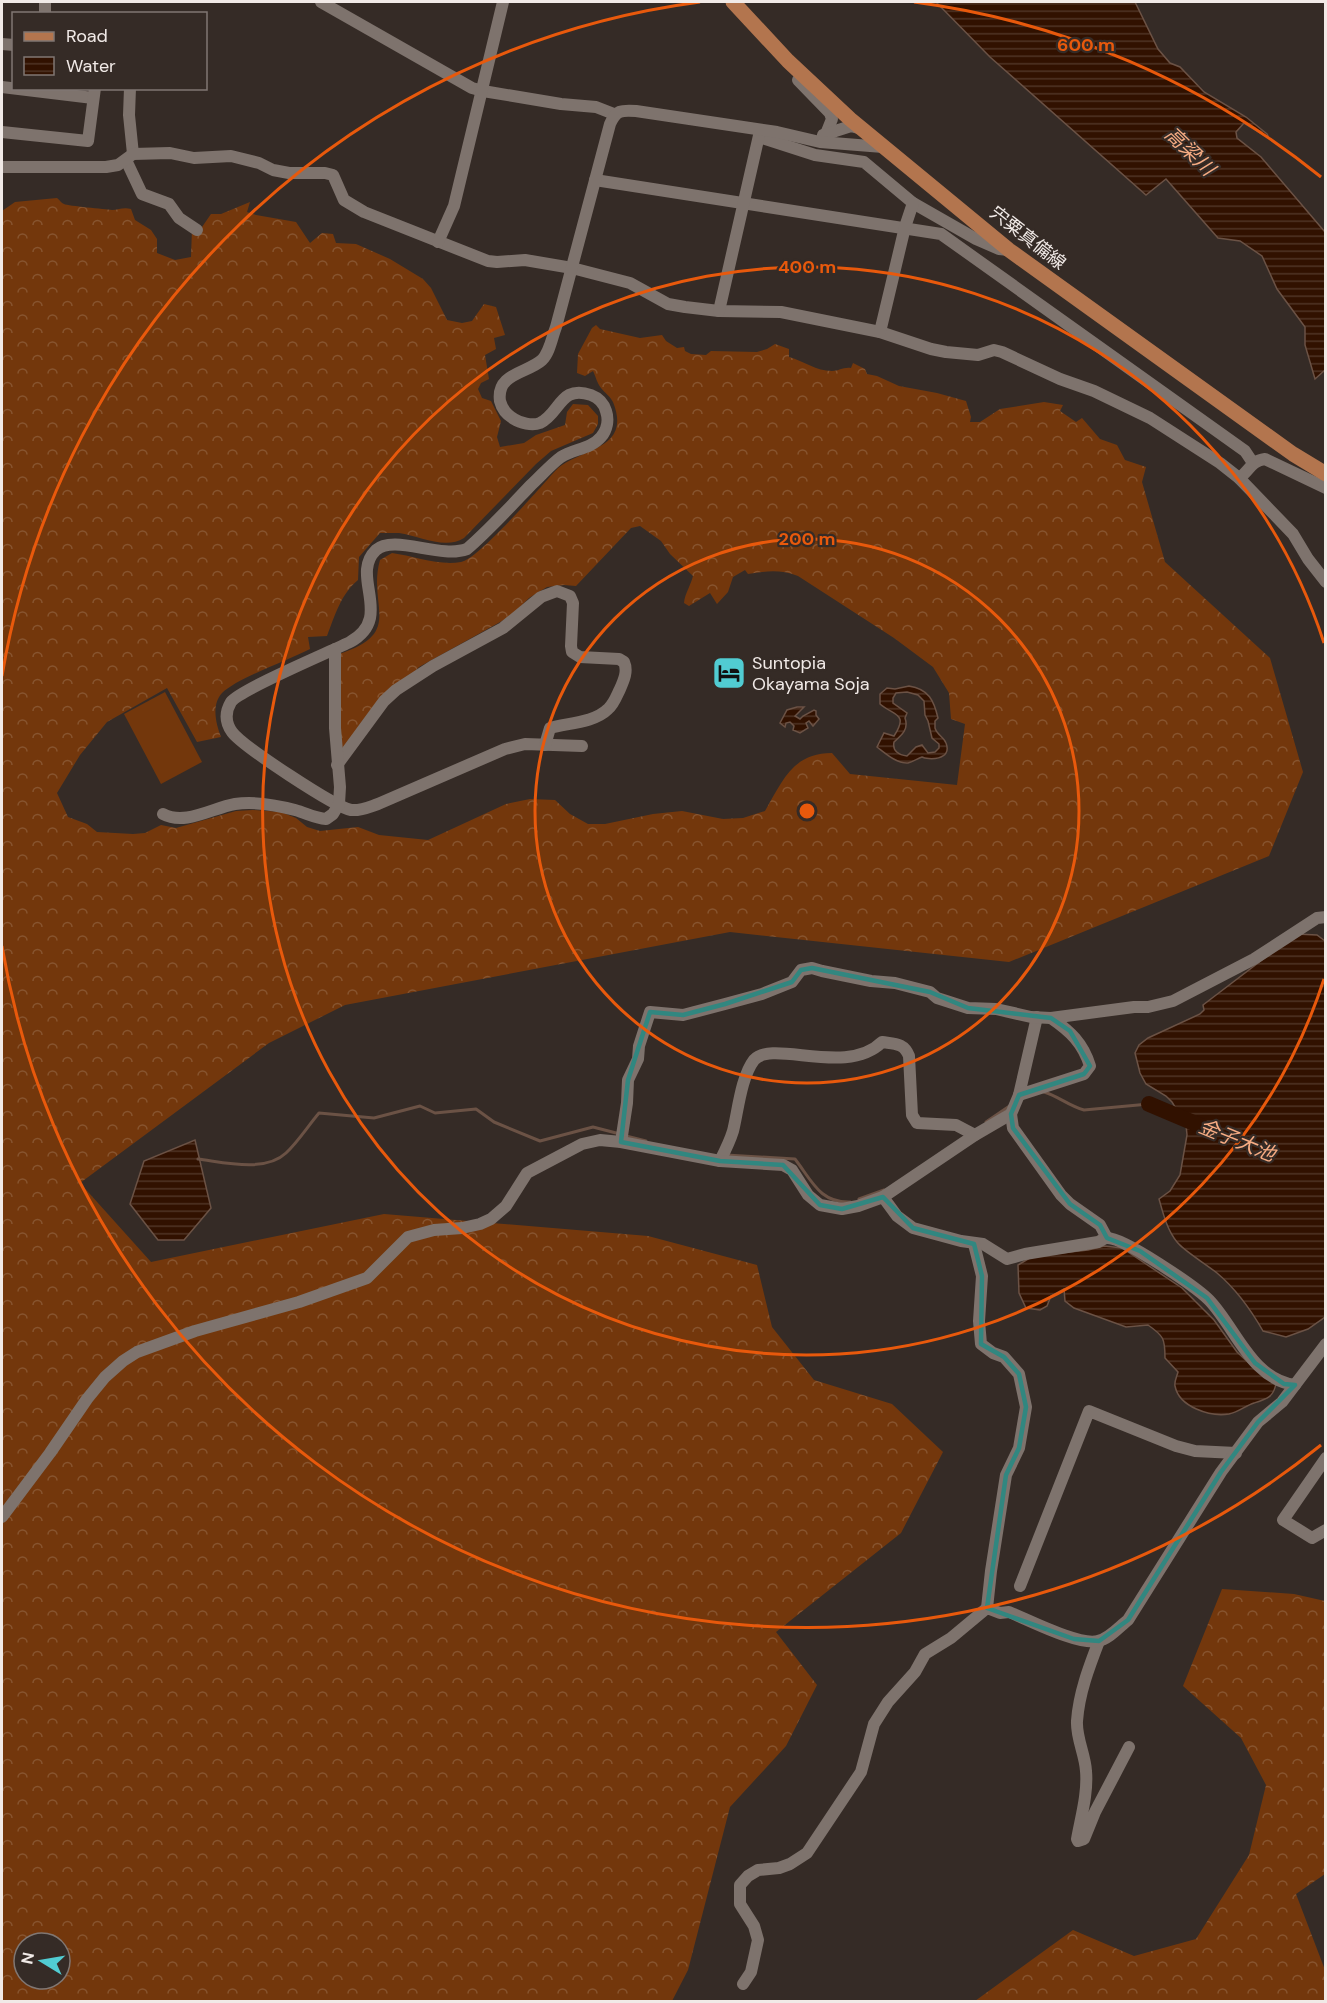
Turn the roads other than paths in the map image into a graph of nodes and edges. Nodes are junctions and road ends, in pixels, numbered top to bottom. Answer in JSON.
{"nodes":[{"id":1,"x":321,"y":2,"type":"edge"},
{"id":2,"x":503,"y":2,"type":"edge"},
{"id":3,"x":733,"y":2,"type":"edge"},
{"id":4,"x":788,"y":61,"type":"junction"},
{"id":5,"x":48,"y":90,"type":"edge"},
{"id":6,"x":130,"y":90,"type":"edge"},
{"id":7,"x":483,"y":91,"type":"junction"},
{"id":8,"x":94,"y":93,"type":"edge"},
{"id":9,"x":614,"y":114,"type":"junction"},
{"id":10,"x":854,"y":125,"type":"junction"},
{"id":11,"x":2,"y":132,"type":"edge"},
{"id":12,"x":759,"y":133,"type":"junction"},
{"id":13,"x":830,"y":138,"type":"junction"},
{"id":14,"x":883,"y":147,"type":"junction"},
{"id":15,"x":129,"y":157,"type":"junction"},
{"id":16,"x":2,"y":167,"type":"edge"},
{"id":17,"x":595,"y":180,"type":"junction"},
{"id":18,"x":913,"y":202,"type":"junction"},
{"id":19,"x":744,"y":204,"type":"junction"},
{"id":20,"x":905,"y":227,"type":"junction"},
{"id":21,"x":197,"y":230,"type":"dead end"},
{"id":22,"x":438,"y":242,"type":"junction"},
{"id":23,"x":1009,"y":250,"type":"junction"},
{"id":24,"x":572,"y":268,"type":"junction"},
{"id":25,"x":719,"y":311,"type":"junction"},
{"id":26,"x":880,"y":332,"type":"junction"},
{"id":27,"x":1253,"y":463,"type":"junction"},
{"id":28,"x":1326,"y":474,"type":"edge"},
{"id":29,"x":1239,"y":478,"type":"junction"},
{"id":30,"x":1326,"y":488,"type":"edge"},
{"id":31,"x":1326,"y":582,"type":"edge"},
{"id":32,"x":335,"y":650,"type":"junction"},
{"id":33,"x":545,"y":745,"type":"junction"},
{"id":34,"x":582,"y":746,"type":"dead end"},
{"id":35,"x":337,"y":765,"type":"junction"},
{"id":36,"x":339,"y":804,"type":"junction"},
{"id":37,"x":163,"y":814,"type":"dead end"},
{"id":38,"x":1326,"y":917,"type":"edge"},
{"id":39,"x":1037,"y":1017,"type":"junction"},
{"id":40,"x":1051,"y":1018,"type":"junction"},
{"id":41,"x":1019,"y":1095,"type":"junction"},
{"id":42,"x":1011,"y":1114,"type":"junction"},
{"id":43,"x":971,"y":1133,"type":"junction"},
{"id":44,"x":621,"y":1142,"type":"junction"},
{"id":45,"x":720,"y":1161,"type":"junction"},
{"id":46,"x":883,"y":1197,"type":"junction"},
{"id":47,"x":1107,"y":1238,"type":"junction"},
{"id":48,"x":974,"y":1244,"type":"junction"},
{"id":49,"x":1326,"y":1344,"type":"edge"},
{"id":50,"x":1295,"y":1385,"type":"junction"},
{"id":51,"x":1236,"y":1453,"type":"junction"},
{"id":52,"x":1326,"y":1458,"type":"edge"},
{"id":53,"x":2,"y":1517,"type":"edge"},
{"id":54,"x":1326,"y":1530,"type":"edge"},
{"id":55,"x":1020,"y":1586,"type":"dead end"},
{"id":56,"x":987,"y":1608,"type":"junction"},
{"id":57,"x":1099,"y":1641,"type":"junction"},
{"id":58,"x":1129,"y":1747,"type":"dead end"},
{"id":59,"x":743,"y":1984,"type":"dead end"}],
"edges":[{"from":1,"to":7,"type":"street"},
{"from":2,"to":7,"type":"street"},
{"from":3,"to":4,"type":"main road","name":"宍粟真備線"},
{"from":4,"to":10,"type":"main road","name":"宍粟真備線"},
{"from":4,"to":13,"type":"street"},
{"from":5,"to":8,"type":"street"},
{"from":6,"to":15,"type":"street"},
{"from":7,"to":9,"type":"street"},
{"from":7,"to":22,"type":"street"},
{"from":8,"to":11,"type":"street"},
{"from":9,"to":12,"type":"street"},
{"from":9,"to":17,"type":"street"},
{"from":10,"to":13,"type":"street"},
{"from":10,"to":14,"type":"main road","name":"宍粟真備線"},
{"from":12,"to":13,"type":"street"},
{"from":12,"to":18,"type":"street"},
{"from":12,"to":19,"type":"street"},
{"from":13,"to":14,"type":"street"},
{"from":14,"to":23,"type":"main road","name":"宍粟真備線"},
{"from":15,"to":16,"type":"street"},
{"from":15,"to":21,"type":"street"},
{"from":15,"to":22,"type":"street"},
{"from":17,"to":19,"type":"street"},
{"from":17,"to":24,"type":"street"},
{"from":18,"to":20,"type":"street"},
{"from":18,"to":23,"type":"street"},
{"from":19,"to":20,"type":"street"},
{"from":19,"to":25,"type":"street"},
{"from":20,"to":26,"type":"street"},
{"from":20,"to":27,"type":"street"},
{"from":22,"to":24,"type":"street"},
{"from":23,"to":28,"type":"main road","name":"宍粟真備線"},
{"from":24,"to":25,"type":"street"},
{"from":24,"to":32,"type":"street"},
{"from":25,"to":26,"type":"street"},
{"from":26,"to":29,"type":"street"},
{"from":27,"to":29,"type":"street"},
{"from":27,"to":30,"type":"street"},
{"from":29,"to":31,"type":"street"},
{"from":32,"to":35,"type":"street"},
{"from":32,"to":36,"type":"street"},
{"from":33,"to":34,"type":"street"},
{"from":33,"to":35,"type":"street"},
{"from":33,"to":36,"type":"street"},
{"from":35,"to":36,"type":"street"},
{"from":36,"to":37,"type":"street"},
{"from":38,"to":40,"type":"street"},
{"from":39,"to":40,"type":"street"},
{"from":39,"to":41,"type":"street"},
{"from":39,"to":44,"type":"street"},
{"from":40,"to":41,"type":"street"},
{"from":41,"to":42,"type":"street"},
{"from":42,"to":43,"type":"street"},
{"from":42,"to":47,"type":"street"},
{"from":43,"to":45,"type":"street"},
{"from":43,"to":46,"type":"street"},
{"from":44,"to":45,"type":"street"},
{"from":44,"to":53,"type":"street"},
{"from":45,"to":46,"type":"street"},
{"from":46,"to":48,"type":"street"},
{"from":47,"to":48,"type":"street"},
{"from":47,"to":50,"type":"street"},
{"from":48,"to":56,"type":"street"},
{"from":49,"to":50,"type":"street"},
{"from":50,"to":51,"type":"street"},
{"from":51,"to":55,"type":"street"},
{"from":51,"to":57,"type":"street"},
{"from":52,"to":54,"type":"street"},
{"from":56,"to":57,"type":"street"},
{"from":56,"to":59,"type":"street"},
{"from":57,"to":58,"type":"street"}]}
